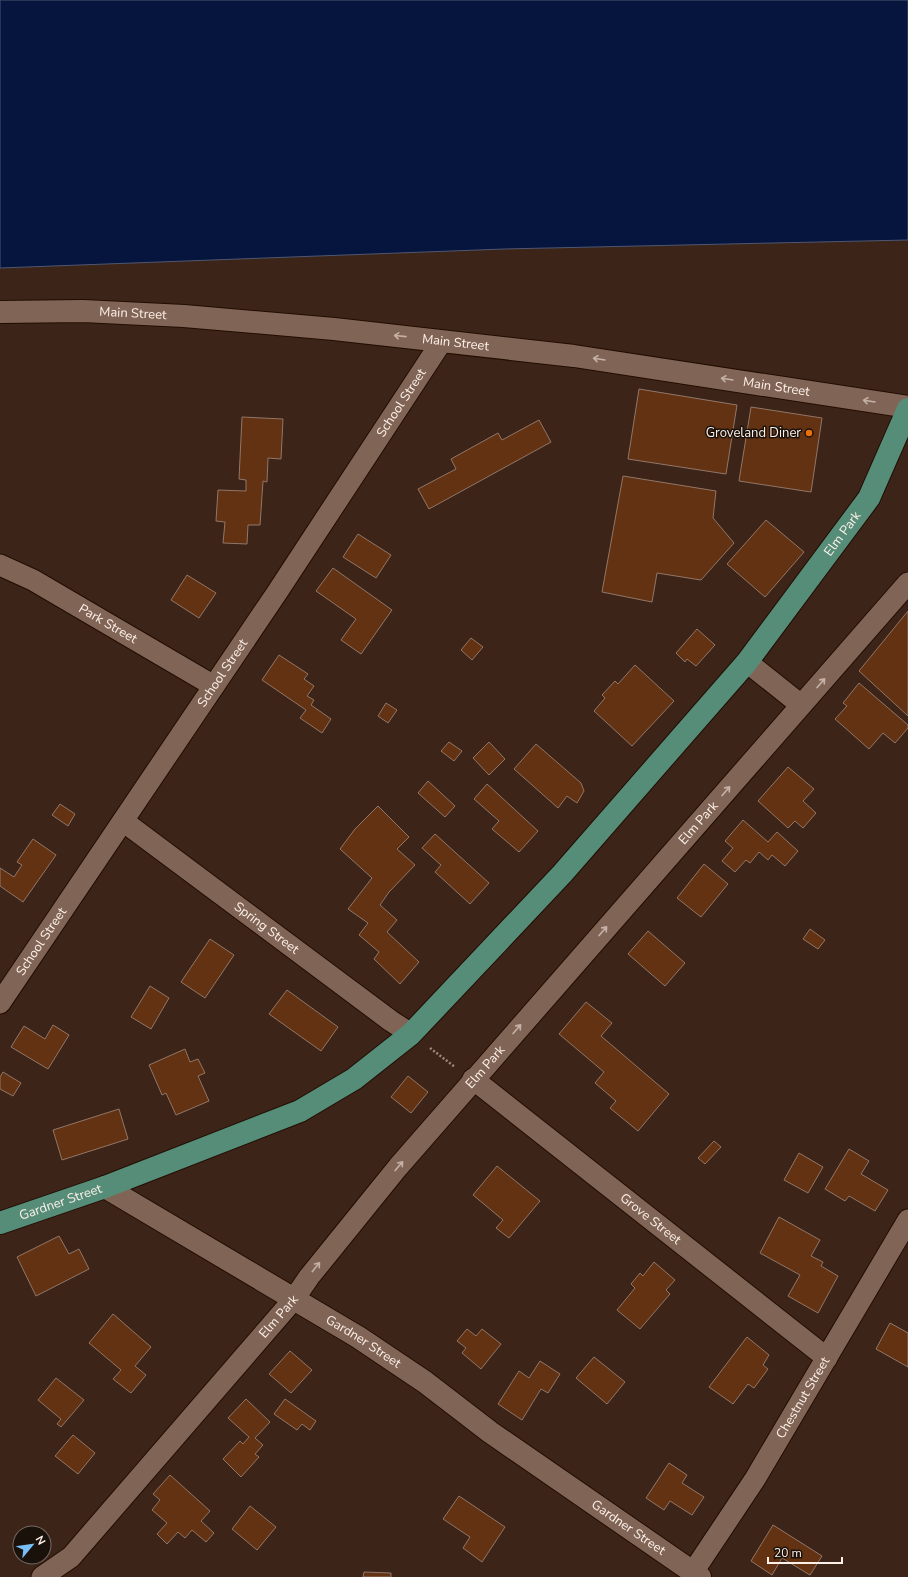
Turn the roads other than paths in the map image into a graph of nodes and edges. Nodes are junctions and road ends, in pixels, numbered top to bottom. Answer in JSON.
{"nodes":[{"id":1,"x":0,"y":312,"type":"edge"},
{"id":2,"x":442,"y":341,"type":"junction"},
{"id":3,"x":908,"y":408,"type":"edge"},
{"id":4,"x":0,"y":565,"type":"edge"},
{"id":5,"x":908,"y":583,"type":"edge"},
{"id":6,"x":747,"y":662,"type":"junction"},
{"id":7,"x":214,"y":686,"type":"junction"},
{"id":8,"x":801,"y":705,"type":"junction"},
{"id":9,"x":124,"y":821,"type":"junction"},
{"id":10,"x":0,"y":1003,"type":"edge"},
{"id":11,"x":412,"y":1034,"type":"junction"},
{"id":12,"x":473,"y":1079,"type":"junction"},
{"id":13,"x":105,"y":1187,"type":"junction"},
{"id":14,"x":908,"y":1220,"type":"edge"},
{"id":15,"x":0,"y":1223,"type":"edge"},
{"id":16,"x":294,"y":1299,"type":"junction"},
{"id":17,"x":827,"y":1358,"type":"junction"},
{"id":18,"x":697,"y":1575,"type":"edge"},
{"id":19,"x":42,"y":1577,"type":"edge"}],
"edges":[{"from":2,"to":1,"type":"street","name":"Main Street","one_way":true},
{"from":3,"to":2,"type":"street","name":"Main Street","one_way":true},
{"from":2,"to":7,"type":"street","name":"School Street"},
{"from":3,"to":6,"type":"main road","name":"Elm Park"},
{"from":4,"to":7,"type":"street","name":"Park Street"},
{"from":8,"to":5,"type":"street","name":"Elm Park","one_way":true},
{"from":6,"to":8,"type":"street"},
{"from":6,"to":11,"type":"main road","name":"Elm Park"},
{"from":7,"to":9,"type":"street","name":"School Street"},
{"from":12,"to":8,"type":"street","name":"Elm Park","one_way":true},
{"from":9,"to":10,"type":"street","name":"School Street"},
{"from":9,"to":11,"type":"street","name":"Spring Street"},
{"from":11,"to":13,"type":"main road","name":"Elm Park"},
{"from":16,"to":12,"type":"street","name":"Elm Park","one_way":true},
{"from":12,"to":17,"type":"street","name":"Grove Street"},
{"from":13,"to":15,"type":"main road","name":"Gardner Street"},
{"from":13,"to":16,"type":"street","name":"Gardner Street"},
{"from":14,"to":17,"type":"street","name":"Chestnut Street"},
{"from":16,"to":18,"type":"street","name":"Gardner Street"},
{"from":16,"to":19,"type":"street","name":"Elm Park"},
{"from":17,"to":18,"type":"street","name":"Chestnut Street"}]}
